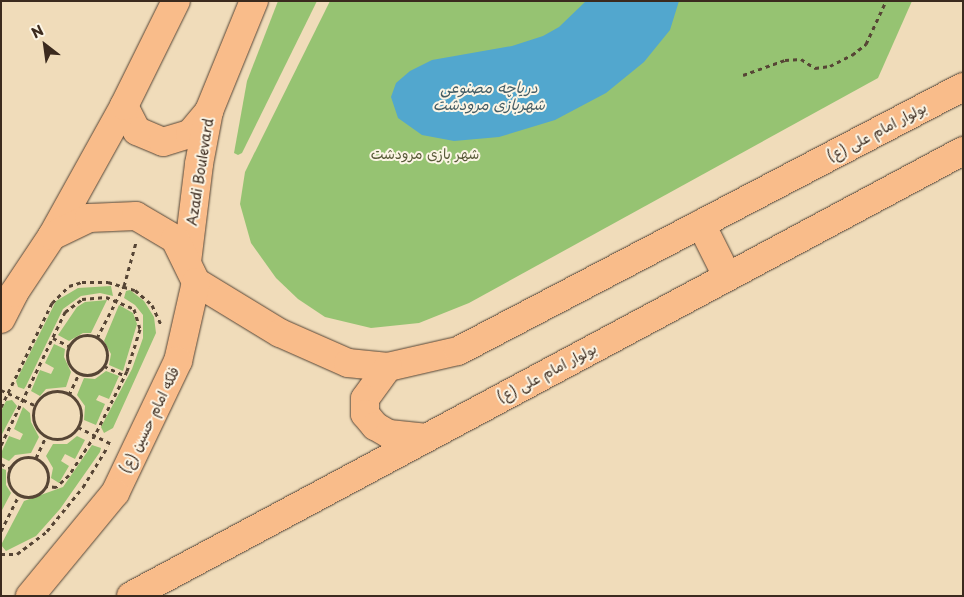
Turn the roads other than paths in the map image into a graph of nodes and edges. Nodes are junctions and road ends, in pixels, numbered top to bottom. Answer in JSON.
{"nodes":[{"id":1,"x":176,"y":1,"type":"edge"},
{"id":2,"x":254,"y":1,"type":"edge"},
{"id":3,"x":963,"y":87,"type":"edge"},
{"id":4,"x":124,"y":106,"type":"junction"},
{"id":5,"x":209,"y":111,"type":"junction"},
{"id":6,"x":963,"y":151,"type":"edge"},
{"id":7,"x":701,"y":224,"type":"junction"},
{"id":8,"x":52,"y":236,"type":"junction"},
{"id":9,"x":192,"y":272,"type":"junction"},
{"id":10,"x":727,"y":276,"type":"junction"},
{"id":11,"x":1,"y":319,"type":"edge"},
{"id":12,"x":388,"y":367,"type":"junction"},
{"id":13,"x":425,"y":438,"type":"junction"},
{"id":14,"x":30,"y":596,"type":"edge"},
{"id":15,"x":131,"y":596,"type":"edge"}],
"edges":[{"from":1,"to":4,"type":"main road"},
{"from":2,"to":5,"type":"main road","name":"Azadi Boulevard"},
{"from":3,"to":7,"type":"main road","name":"بولوار امام علی (ع)"},
{"from":4,"to":5,"type":"main road"},
{"from":4,"to":8,"type":"main road"},
{"from":5,"to":9,"type":"main road","name":"Azadi Boulevard"},
{"from":6,"to":10,"type":"main road","name":"بولوار امام علی (ع)"},
{"from":7,"to":10,"type":"main road"},
{"from":7,"to":12,"type":"main road","name":"بولوار امام علی (ع)"},
{"from":8,"to":9,"type":"main road"},
{"from":8,"to":11,"type":"main road"},
{"from":9,"to":12,"type":"main road","name":"بولوار امام علی (ع)"},
{"from":9,"to":14,"type":"main road","name":"فلکه امام حسین (ع)"},
{"from":10,"to":13,"type":"main road","name":"بولوار امام علی (ع)"},
{"from":12,"to":13,"type":"main road"},
{"from":13,"to":15,"type":"main road","name":"بولوار امام علی (ع)"}]}
